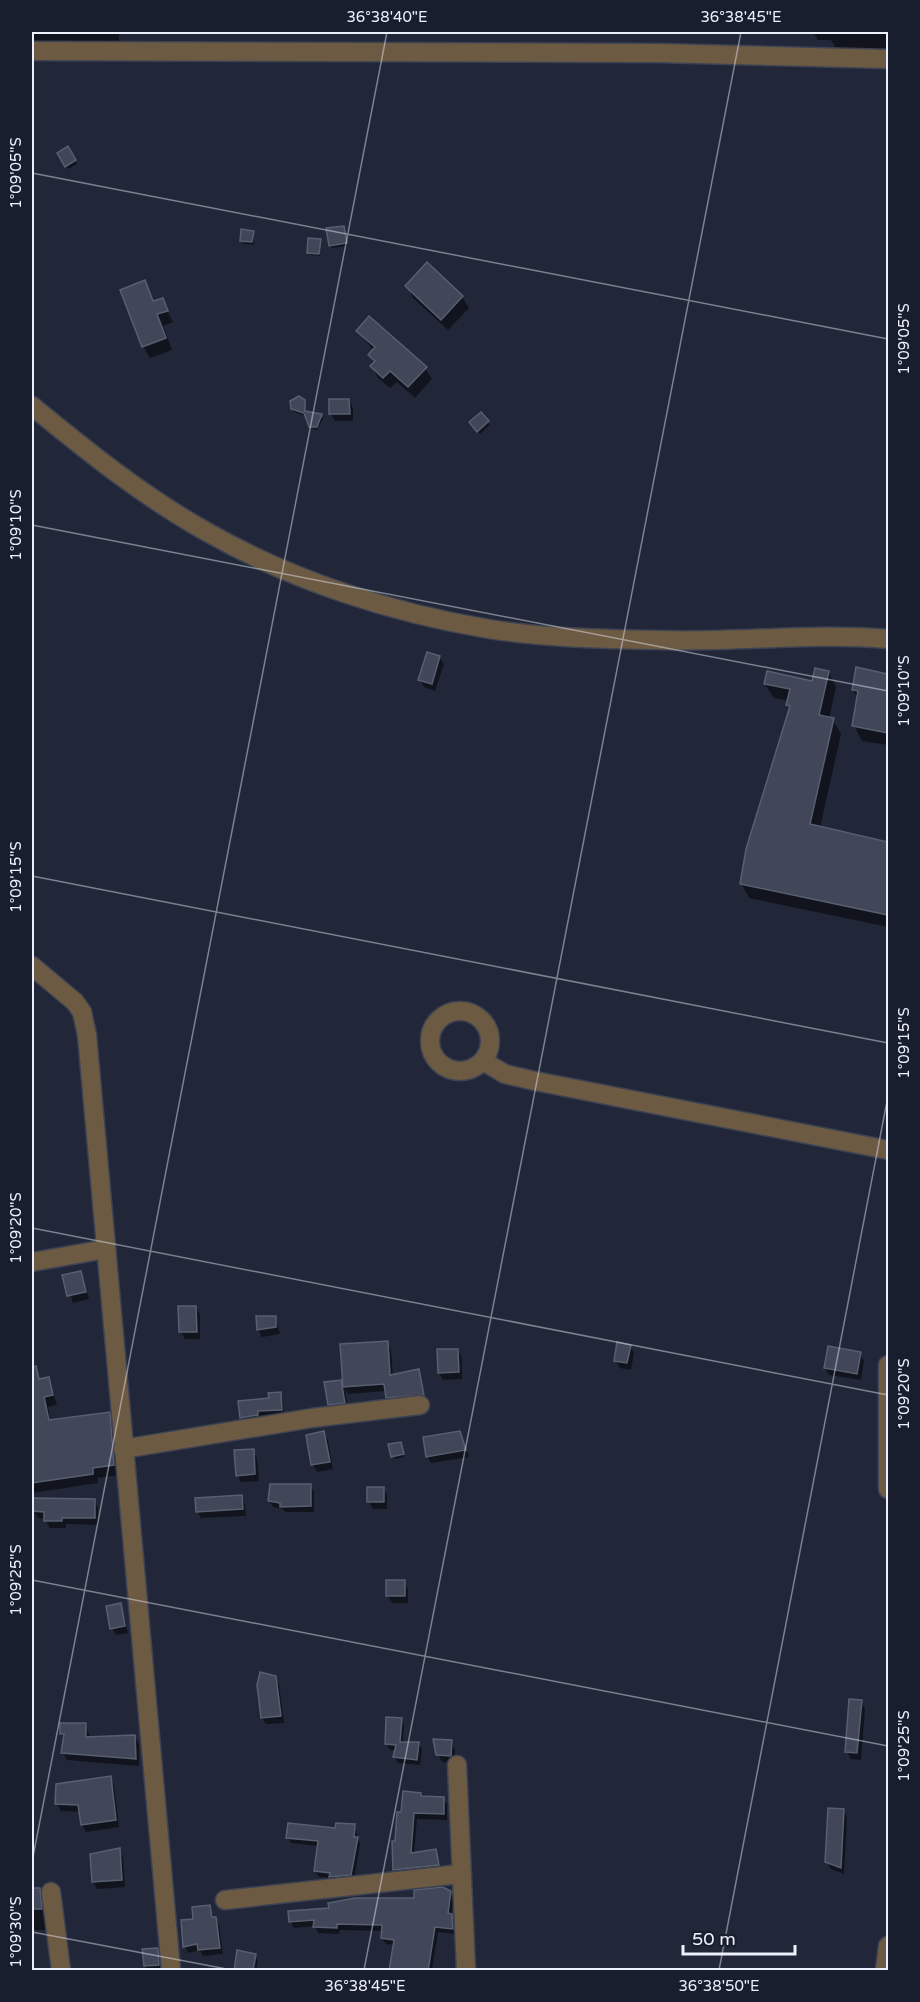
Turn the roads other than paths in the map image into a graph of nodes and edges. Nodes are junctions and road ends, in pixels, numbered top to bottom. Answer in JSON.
{"nodes":[{"id":1,"x":32,"y":51,"type":"edge"},
{"id":2,"x":888,"y":59,"type":"edge"},
{"id":3,"x":32,"y":406,"type":"edge"},
{"id":4,"x":888,"y":639,"type":"edge"},
{"id":5,"x":32,"y":966,"type":"edge"},
{"id":6,"x":483,"y":1061,"type":"dead end"},
{"id":7,"x":888,"y":1150,"type":"edge"},
{"id":8,"x":106,"y":1249,"type":"junction"},
{"id":9,"x":32,"y":1262,"type":"edge"},
{"id":10,"x":888,"y":1365,"type":"edge"},
{"id":11,"x":420,"y":1405,"type":"dead end"},
{"id":12,"x":123,"y":1449,"type":"junction"},
{"id":13,"x":888,"y":1489,"type":"edge"},
{"id":14,"x":457,"y":1765,"type":"dead end"},
{"id":15,"x":460,"y":1874,"type":"junction"},
{"id":16,"x":51,"y":1892,"type":"dead end"},
{"id":17,"x":225,"y":1900,"type":"dead end"},
{"id":18,"x":888,"y":1946,"type":"edge"},
{"id":19,"x":61,"y":1971,"type":"edge"},
{"id":20,"x":171,"y":1971,"type":"edge"},
{"id":21,"x":466,"y":1971,"type":"edge"},
{"id":22,"x":885,"y":1971,"type":"edge"}],
"edges":[{"from":1,"to":2,"type":"street"},
{"from":3,"to":4,"type":"street"},
{"from":5,"to":8,"type":"street"},
{"from":6,"to":7,"type":"street"},
{"from":8,"to":9,"type":"street"},
{"from":8,"to":12,"type":"street"},
{"from":10,"to":13,"type":"street"},
{"from":11,"to":12,"type":"street"},
{"from":12,"to":20,"type":"street"},
{"from":14,"to":15,"type":"street"},
{"from":15,"to":17,"type":"street"},
{"from":15,"to":21,"type":"street"},
{"from":16,"to":19,"type":"street"},
{"from":18,"to":22,"type":"street"}]}
